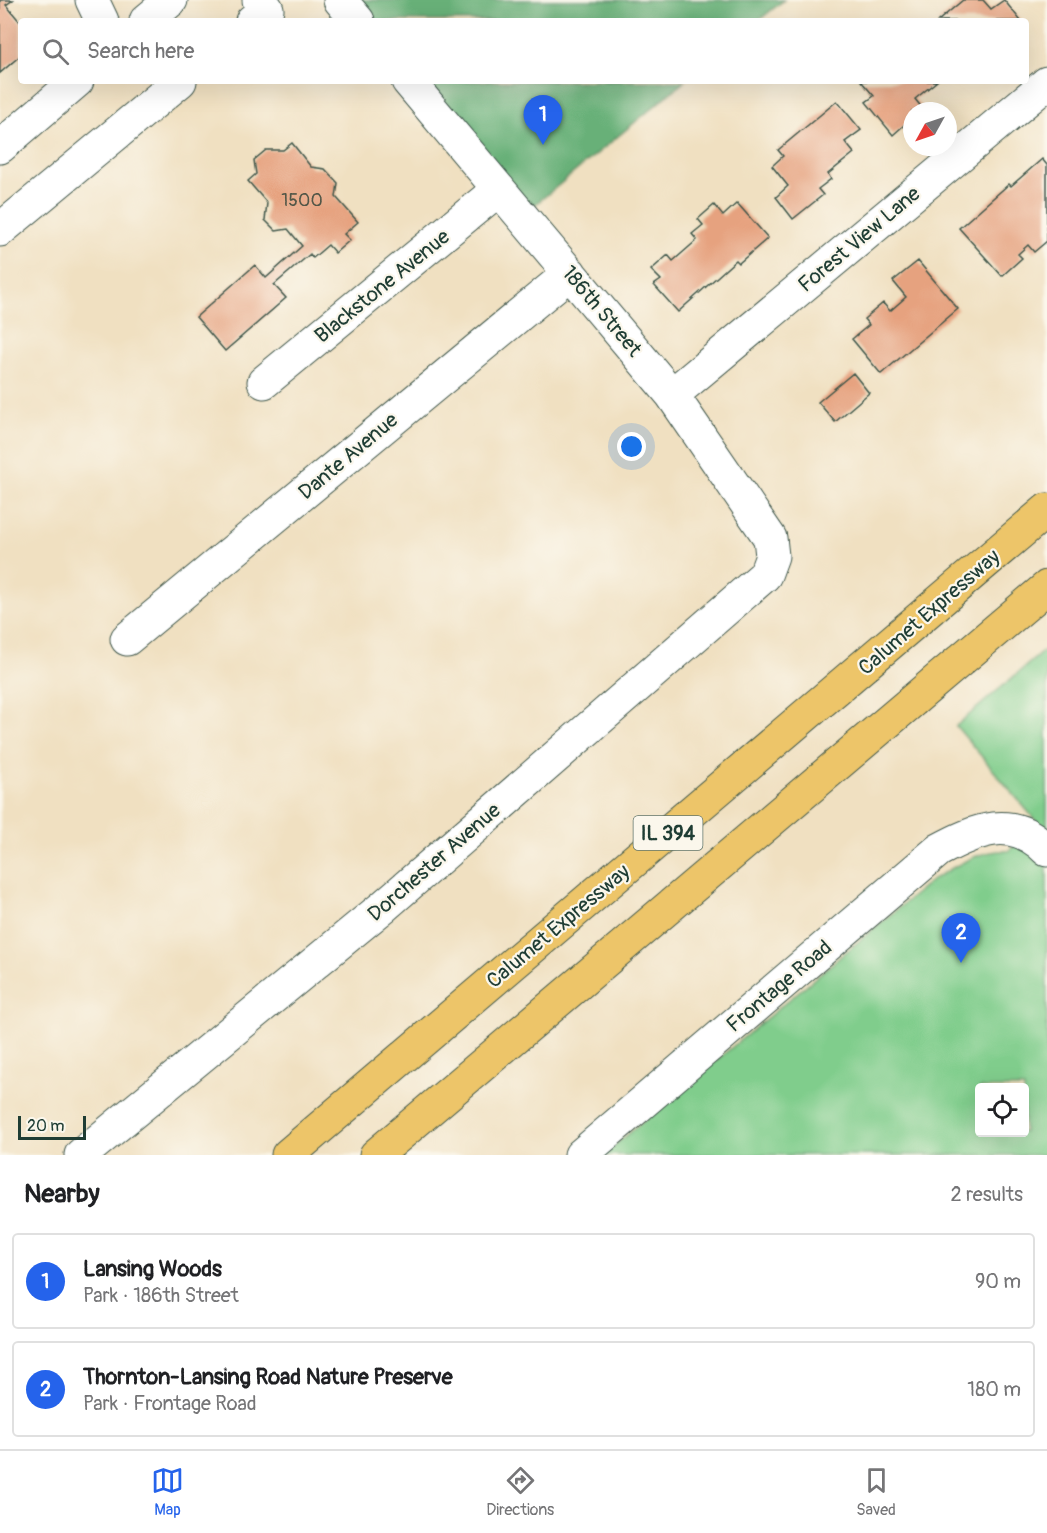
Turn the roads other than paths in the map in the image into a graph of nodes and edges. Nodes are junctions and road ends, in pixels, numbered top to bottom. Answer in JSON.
{"nodes":[{"id":1,"x":92,"y":0,"type":"edge"},
{"id":2,"x":171,"y":0,"type":"edge"},
{"id":3,"x":259,"y":0,"type":"edge"},
{"id":4,"x":340,"y":0,"type":"edge"},
{"id":5,"x":101,"y":18,"type":"edge"},
{"id":6,"x":150,"y":18,"type":"edge"},
{"id":7,"x":256,"y":18,"type":"edge"},
{"id":8,"x":355,"y":18,"type":"edge"},
{"id":9,"x":1047,"y":83,"type":"edge"},
{"id":10,"x":74,"y":84,"type":"edge"},
{"id":11,"x":176,"y":84,"type":"edge"},
{"id":12,"x":411,"y":84,"type":"edge"},
{"id":13,"x":0,"y":147,"type":"edge"},
{"id":14,"x":500,"y":189,"type":"junction"},
{"id":15,"x":0,"y":230,"type":"edge"},
{"id":16,"x":570,"y":273,"type":"junction"},
{"id":17,"x":264,"y":382,"type":"dead end"},
{"id":18,"x":672,"y":395,"type":"junction"},
{"id":19,"x":1047,"y":510,"type":"edge"},
{"id":20,"x":772,"y":556,"type":"joint"},
{"id":21,"x":1047,"y":587,"type":"edge"},
{"id":22,"x":127,"y":639,"type":"dead end"},
{"id":23,"x":1047,"y":849,"type":"edge"},
{"id":24,"x":81,"y":1155,"type":"edge"},
{"id":25,"x":288,"y":1155,"type":"edge"},
{"id":26,"x":376,"y":1155,"type":"edge"},
{"id":27,"x":581,"y":1155,"type":"edge"}],
"edges":[{"from":1,"to":5,"type":"street"},
{"from":2,"to":6,"type":"street"},
{"from":3,"to":7,"type":"street"},
{"from":4,"to":8,"type":"street"},
{"from":9,"to":18,"type":"street","name":"Forest View Lane"},
{"from":10,"to":13,"type":"street"},
{"from":11,"to":15,"type":"street"},
{"from":12,"to":14,"type":"street","name":"186th Street"},
{"from":14,"to":16,"type":"street","name":"186th Street"},
{"from":14,"to":17,"type":"street","name":"Blackstone Avenue"},
{"from":16,"to":18,"type":"street","name":"186th Street"},
{"from":16,"to":22,"type":"street","name":"Dante Avenue"},
{"from":18,"to":20,"type":"street","name":"186th Street"},
{"from":19,"to":25,"type":"highway","name":"Calumet Expressway","number":"IL 394"},
{"from":20,"to":24,"type":"street","name":"Dorchester Avenue"},
{"from":21,"to":26,"type":"highway","number":"IL 394"},
{"from":23,"to":27,"type":"street","name":"Frontage Road"}]}
